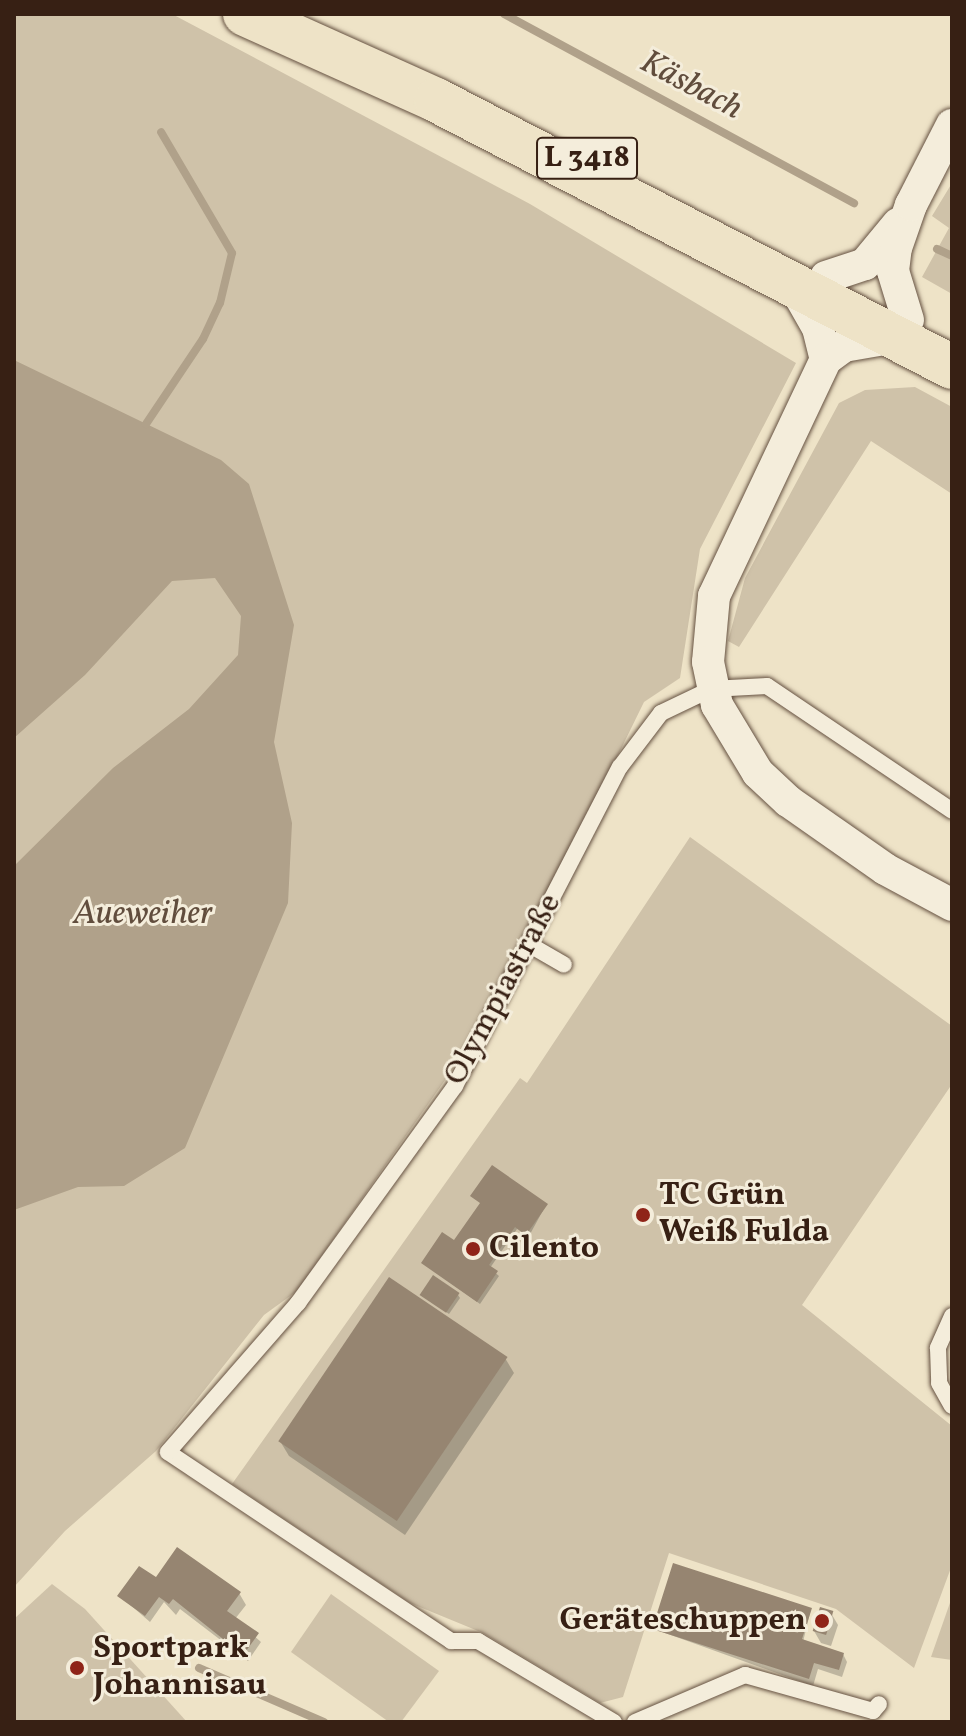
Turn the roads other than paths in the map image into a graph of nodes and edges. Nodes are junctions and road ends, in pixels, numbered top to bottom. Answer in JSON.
{"nodes":[{"id":1,"x":245,"y":14,"type":"edge"},
{"id":2,"x":302,"y":14,"type":"edge"},
{"id":3,"x":952,"y":125,"type":"edge"},
{"id":4,"x":911,"y":205,"type":"junction"},
{"id":5,"x":809,"y":280,"type":"junction"},
{"id":6,"x":902,"y":329,"type":"junction"},
{"id":7,"x":952,"y":344,"type":"edge"},
{"id":8,"x":826,"y":359,"type":"junction"},
{"id":9,"x":952,"y":367,"type":"edge"},
{"id":10,"x":711,"y":689,"type":"junction"},
{"id":11,"x":952,"y":811,"type":"edge"},
{"id":12,"x":952,"y":905,"type":"edge"},
{"id":13,"x":530,"y":945,"type":"junction"},
{"id":14,"x":564,"y":965,"type":"dead end"},
{"id":15,"x":952,"y":1316,"type":"edge"},
{"id":16,"x":952,"y":1406,"type":"edge"},
{"id":17,"x":879,"y":1704,"type":"dead end"},
{"id":18,"x":614,"y":1722,"type":"edge"},
{"id":19,"x":635,"y":1722,"type":"edge"}],
"edges":[{"from":1,"to":5,"type":"main road","number":"L 3418"},
{"from":2,"to":5,"type":"main road","number":"L 3418"},
{"from":3,"to":4,"type":"street"},
{"from":4,"to":5,"type":"street"},
{"from":4,"to":6,"type":"street"},
{"from":5,"to":6,"type":"main road","number":"L 3418"},
{"from":5,"to":8,"type":"street"},
{"from":6,"to":7,"type":"main road","number":"L 3418"},
{"from":6,"to":8,"type":"street"},
{"from":6,"to":9,"type":"main road","number":"L 3418"},
{"from":8,"to":10,"type":"street"},
{"from":10,"to":11,"type":"lane"},
{"from":10,"to":12,"type":"street"},
{"from":10,"to":13,"type":"lane","name":"Olympiastraße"},
{"from":13,"to":14,"type":"lane"},
{"from":13,"to":18,"type":"lane","name":"Olympiastraße"},
{"from":15,"to":16,"type":"lane"},
{"from":17,"to":19,"type":"lane"}]}
